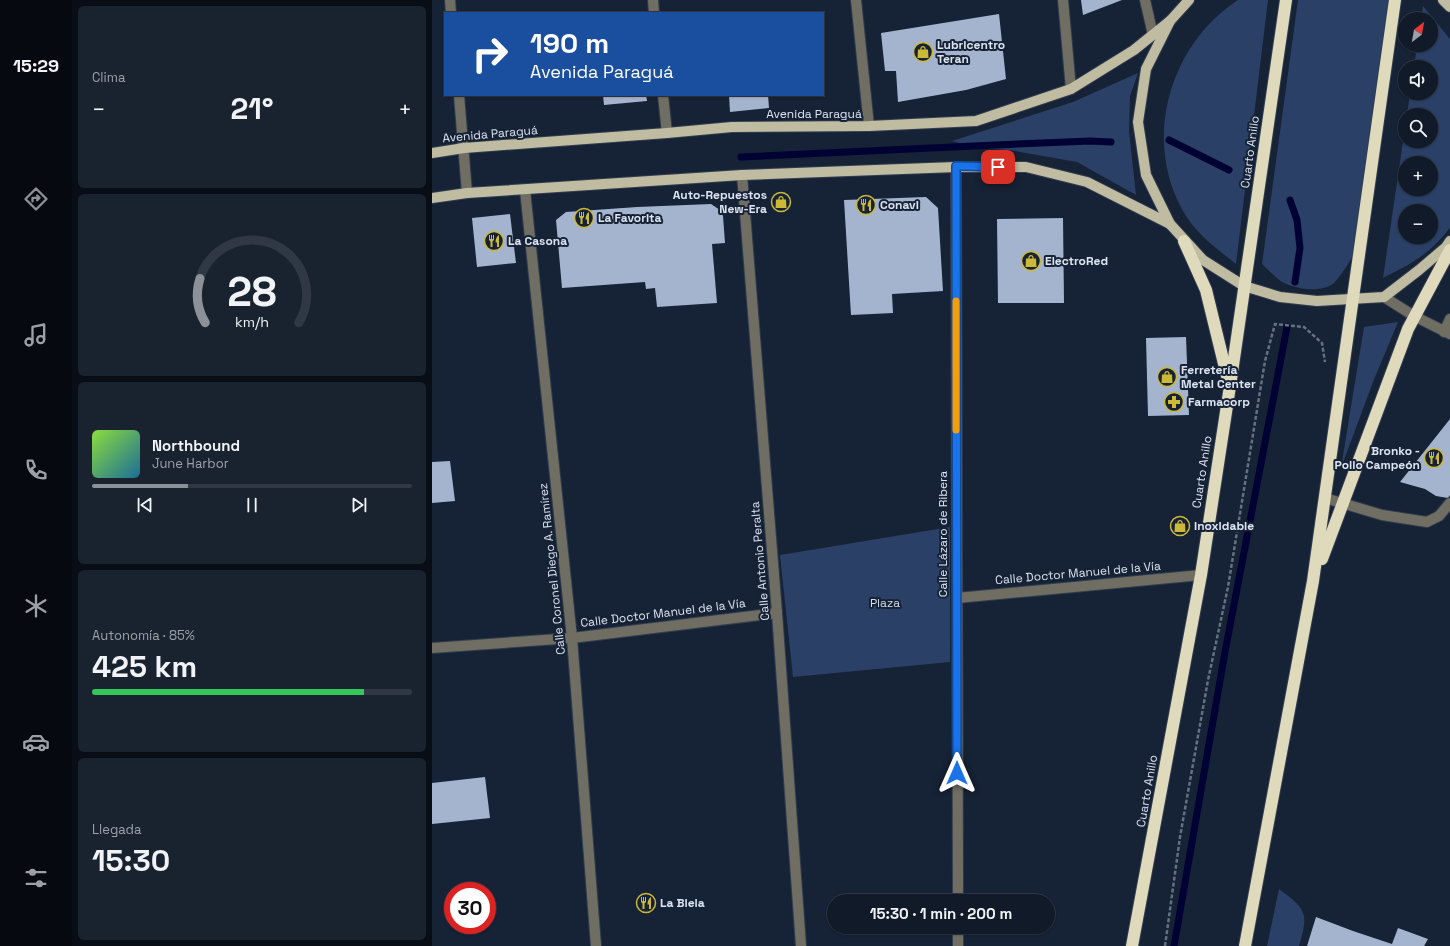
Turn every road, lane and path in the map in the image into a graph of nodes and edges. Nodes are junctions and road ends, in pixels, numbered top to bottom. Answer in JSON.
{"nodes":[{"id":1,"x":450,"y":0,"type":"edge"},
{"id":2,"x":653,"y":0,"type":"edge"},
{"id":3,"x":856,"y":0,"type":"edge"},
{"id":4,"x":1063,"y":0,"type":"edge"},
{"id":5,"x":1145,"y":0,"type":"edge"},
{"id":6,"x":1189,"y":0,"type":"edge"},
{"id":7,"x":1286,"y":0,"type":"edge"},
{"id":8,"x":1395,"y":0,"type":"edge"},
{"id":9,"x":1443,"y":0,"type":"edge"},
{"id":10,"x":1450,"y":7,"type":"edge"},
{"id":11,"x":451,"y":12,"type":"edge"},
{"id":12,"x":654,"y":12,"type":"edge"},
{"id":13,"x":1170,"y":21,"type":"junction"},
{"id":14,"x":1153,"y":35,"type":"junction"},
{"id":15,"x":1071,"y":89,"type":"junction"},
{"id":16,"x":459,"y":96,"type":"edge"},
{"id":17,"x":663,"y":96,"type":"edge"},
{"id":18,"x":869,"y":126,"type":"junction"},
{"id":19,"x":668,"y":133,"type":"junction"},
{"id":20,"x":464,"y":148,"type":"junction"},
{"id":21,"x":432,"y":153,"type":"edge"},
{"id":22,"x":956,"y":166,"type":"junction"},
{"id":23,"x":742,"y":175,"type":"junction"},
{"id":24,"x":525,"y":190,"type":"junction"},
{"id":25,"x":467,"y":193,"type":"junction"},
{"id":26,"x":432,"y":198,"type":"edge"},
{"id":27,"x":1170,"y":224,"type":"junction"},
{"id":28,"x":1184,"y":241,"type":"junction"},
{"id":29,"x":1450,"y":242,"type":"edge"},
{"id":30,"x":1450,"y":250,"type":"edge"},
{"id":31,"x":1244,"y":286,"type":"junction"},
{"id":32,"x":1384,"y":297,"type":"junction"},
{"id":33,"x":1354,"y":298,"type":"junction"},
{"id":34,"x":1414,"y":316,"type":"junction"},
{"id":35,"x":1450,"y":319,"type":"edge"},
{"id":36,"x":1447,"y":333,"type":"edge"},
{"id":37,"x":1326,"y":365,"type":"dead end"},
{"id":38,"x":1230,"y":386,"type":"junction"},
{"id":39,"x":1325,"y":498,"type":"junction"},
{"id":40,"x":1343,"y":503,"type":"junction"},
{"id":41,"x":1450,"y":503,"type":"edge"},
{"id":42,"x":1201,"y":575,"type":"junction"},
{"id":43,"x":1313,"y":581,"type":"junction"},
{"id":44,"x":957,"y":598,"type":"junction"},
{"id":45,"x":777,"y":612,"type":"junction"},
{"id":46,"x":572,"y":638,"type":"junction"},
{"id":47,"x":432,"y":648,"type":"edge"},
{"id":48,"x":958,"y":894,"type":"edge"},
{"id":49,"x":958,"y":934,"type":"edge"},
{"id":50,"x":596,"y":946,"type":"edge"},
{"id":51,"x":801,"y":946,"type":"edge"},
{"id":52,"x":958,"y":946,"type":"edge"},
{"id":53,"x":1132,"y":946,"type":"edge"},
{"id":54,"x":1166,"y":946,"type":"edge"},
{"id":55,"x":1245,"y":946,"type":"edge"}],
"edges":[{"from":1,"to":11,"type":"street"},
{"from":2,"to":12,"type":"street"},
{"from":3,"to":18,"type":"street"},
{"from":4,"to":15,"type":"street"},
{"from":5,"to":14,"type":"street"},
{"from":6,"to":13,"type":"main road"},
{"from":7,"to":31,"type":"highway","name":"Cuarto Anillo"},
{"from":8,"to":33,"type":"highway"},
{"from":9,"to":10,"type":"main road"},
{"from":13,"to":14,"type":"main road","name":"Avenida Paraguá"},
{"from":13,"to":27,"type":"main road"},
{"from":14,"to":15,"type":"main road","name":"Avenida Paraguá"},
{"from":15,"to":18,"type":"main road","name":"Avenida Paraguá"},
{"from":16,"to":20,"type":"street"},
{"from":17,"to":19,"type":"street"},
{"from":18,"to":19,"type":"main road","name":"Avenida Paraguá"},
{"from":19,"to":20,"type":"main road","name":"Avenida Paraguá"},
{"from":20,"to":21,"type":"main road","name":"Avenida Paraguá"},
{"from":20,"to":25,"type":"street"},
{"from":22,"to":23,"type":"main road"},
{"from":22,"to":27,"type":"main road"},
{"from":22,"to":44,"type":"street","name":"Calle Lázaro de Ribera"},
{"from":23,"to":24,"type":"main road"},
{"from":23,"to":45,"type":"street","name":"Calle Antonio Peralta"},
{"from":24,"to":25,"type":"main road"},
{"from":24,"to":46,"type":"street","name":"Calle Coronel Diego A. Ramírez"},
{"from":25,"to":26,"type":"main road"},
{"from":27,"to":28,"type":"main road"},
{"from":28,"to":31,"type":"main road"},
{"from":28,"to":38,"type":"highway"},
{"from":29,"to":32,"type":"main road"},
{"from":30,"to":34,"type":"highway"},
{"from":31,"to":33,"type":"main road"},
{"from":31,"to":38,"type":"highway","name":"Cuarto Anillo"},
{"from":32,"to":33,"type":"main road"},
{"from":32,"to":34,"type":"street"},
{"from":33,"to":39,"type":"highway"},
{"from":34,"to":36,"type":"street"},
{"from":34,"to":40,"type":"highway"},
{"from":35,"to":36,"type":"street"},
{"from":37,"to":54,"type":"path"},
{"from":38,"to":42,"type":"highway","name":"Cuarto Anillo"},
{"from":39,"to":40,"type":"street"},
{"from":39,"to":43,"type":"highway"},
{"from":40,"to":41,"type":"street"},
{"from":40,"to":43,"type":"highway"},
{"from":42,"to":44,"type":"street","name":"Calle Doctor Manuel de la Vía"},
{"from":42,"to":53,"type":"highway","name":"Cuarto Anillo"},
{"from":43,"to":55,"type":"highway"},
{"from":44,"to":48,"type":"street","name":"Calle Lázaro de Ribera"},
{"from":45,"to":46,"type":"street","name":"Calle Doctor Manuel de la Vía"},
{"from":45,"to":51,"type":"street","name":"Calle Antonio Peralta"},
{"from":46,"to":47,"type":"street","name":"Calle Doctor Manuel de la Vía"},
{"from":46,"to":50,"type":"street","name":"Calle Coronel Diego A. Ramírez"},
{"from":49,"to":52,"type":"street"}]}
